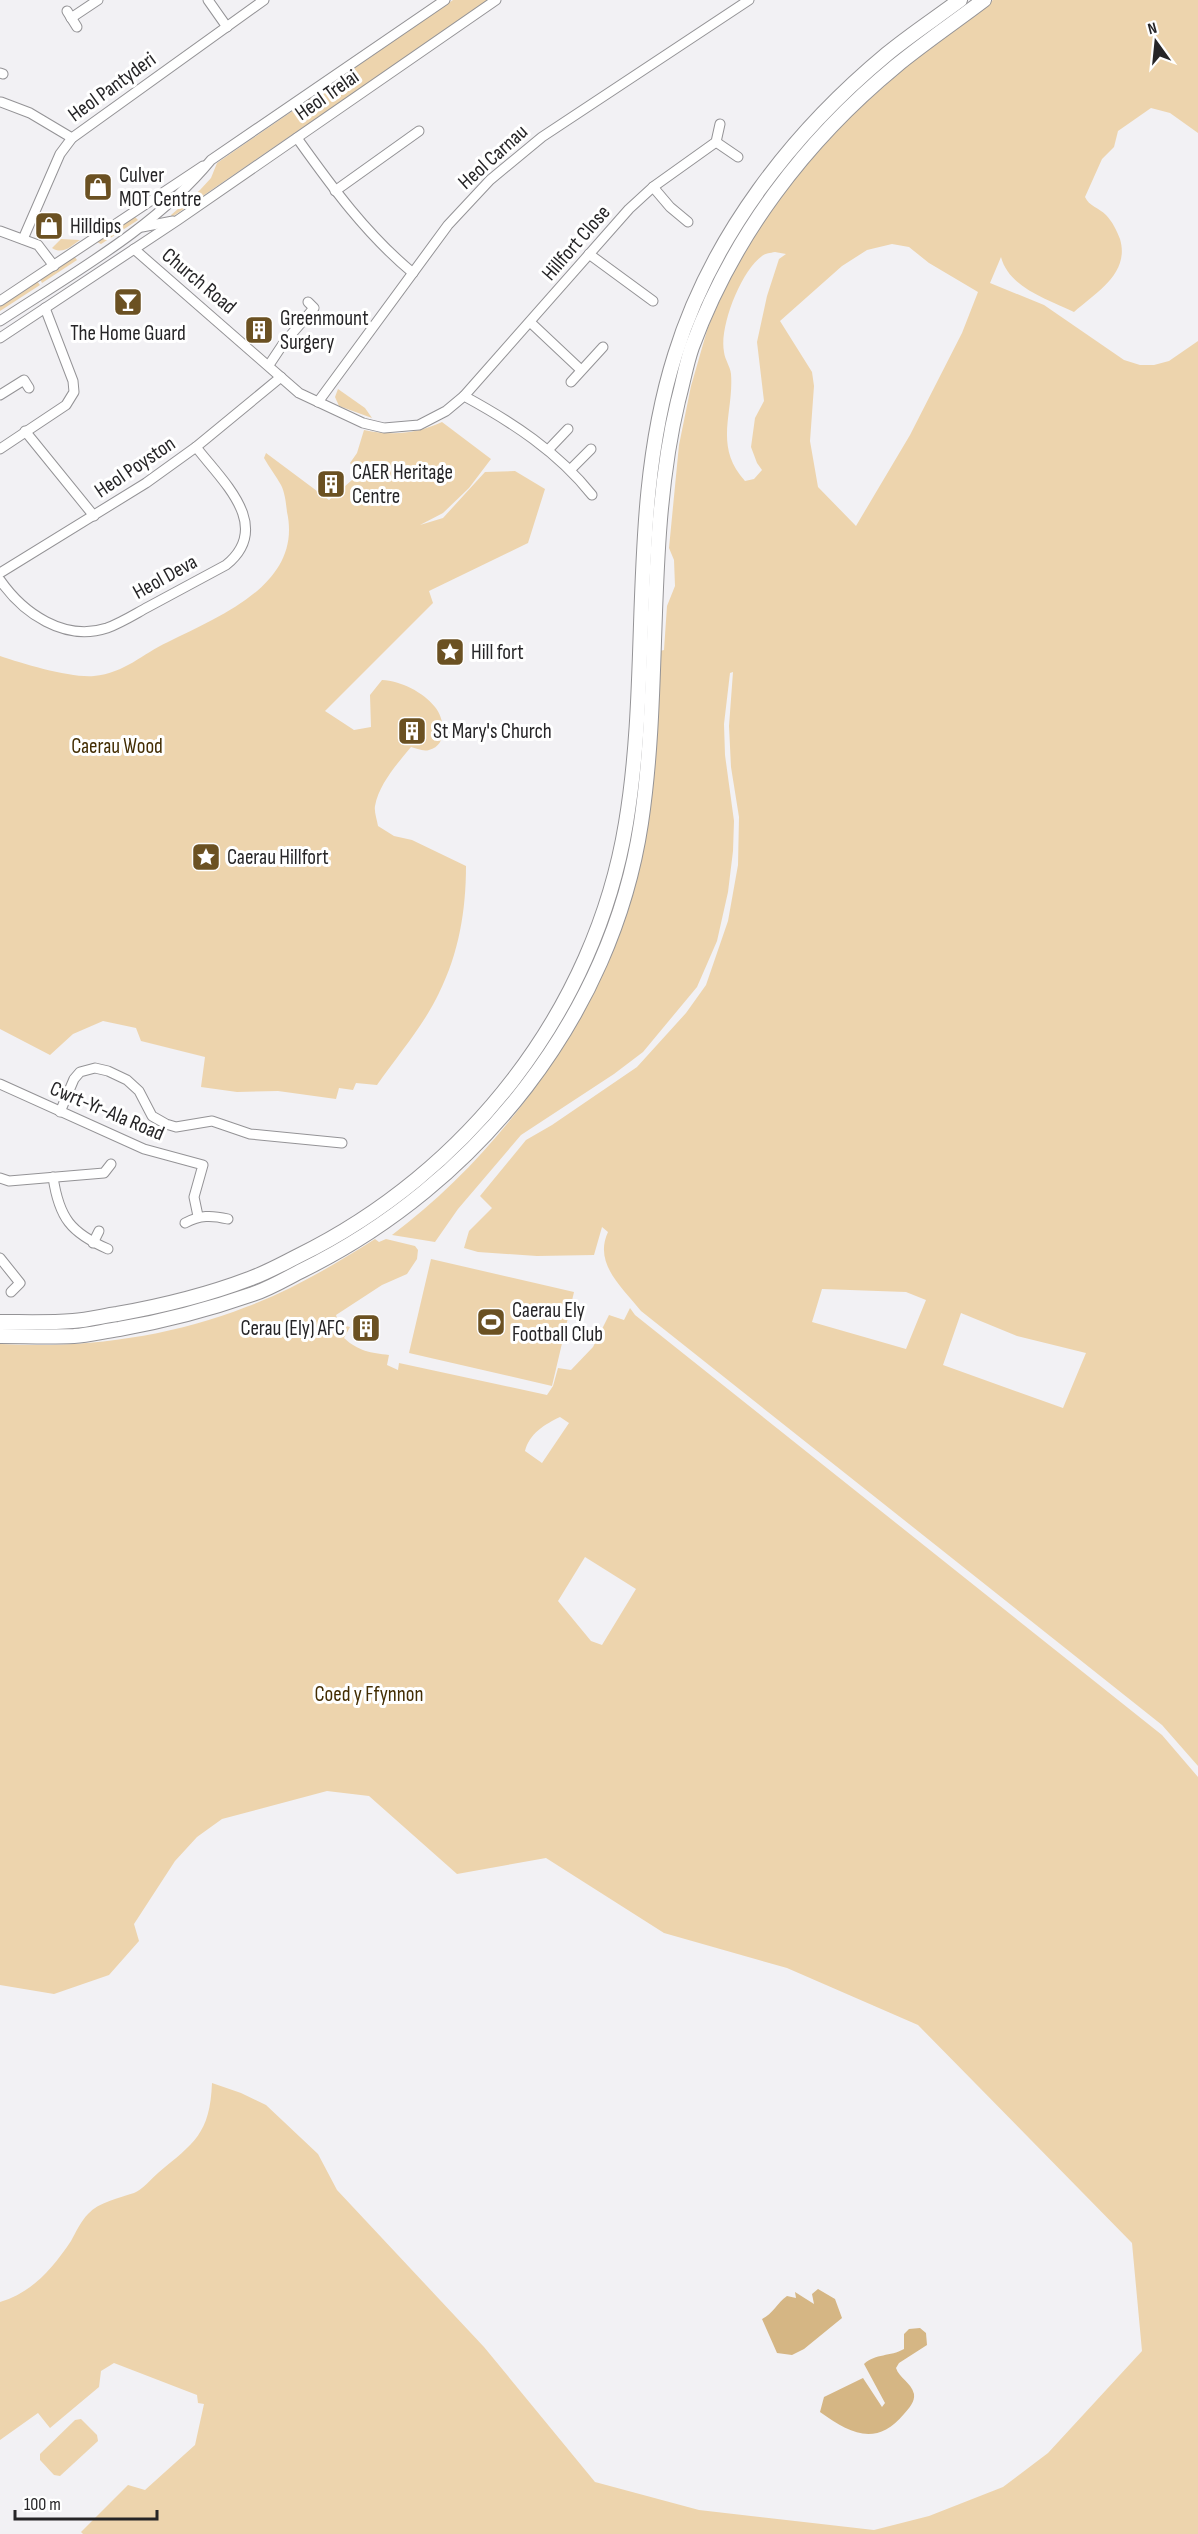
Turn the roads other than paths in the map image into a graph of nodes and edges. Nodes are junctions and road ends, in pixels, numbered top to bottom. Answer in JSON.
{"nodes":[{"id":1,"x":98,"y":0,"type":"edge"},
{"id":2,"x":208,"y":0,"type":"edge"},
{"id":3,"x":264,"y":0,"type":"edge"},
{"id":4,"x":445,"y":0,"type":"edge"},
{"id":5,"x":496,"y":0,"type":"edge"},
{"id":6,"x":749,"y":0,"type":"edge"},
{"id":7,"x":960,"y":0,"type":"edge"},
{"id":8,"x":984,"y":0,"type":"edge"},
{"id":9,"x":77,"y":27,"type":"dead end"},
{"id":10,"x":227,"y":27,"type":"junction"},
{"id":11,"x":2,"y":100,"type":"edge"},
{"id":12,"x":720,"y":124,"type":"dead end"},
{"id":13,"x":419,"y":131,"type":"dead end"},
{"id":14,"x":72,"y":138,"type":"junction"},
{"id":15,"x":297,"y":138,"type":"junction"},
{"id":16,"x":716,"y":142,"type":"junction"},
{"id":17,"x":738,"y":157,"type":"dead end"},
{"id":18,"x":211,"y":160,"type":"junction"},
{"id":19,"x":653,"y":187,"type":"junction"},
{"id":20,"x":335,"y":191,"type":"junction"},
{"id":21,"x":178,"y":220,"type":"junction"},
{"id":22,"x":688,"y":222,"type":"dead end"},
{"id":23,"x":139,"y":228,"type":"junction"},
{"id":24,"x":0,"y":231,"type":"edge"},
{"id":25,"x":23,"y":239,"type":"junction"},
{"id":26,"x":134,"y":249,"type":"junction"},
{"id":27,"x":589,"y":254,"type":"junction"},
{"id":28,"x":54,"y":266,"type":"junction"},
{"id":29,"x":413,"y":273,"type":"junction"},
{"id":30,"x":0,"y":301,"type":"edge"},
{"id":31,"x":653,"y":301,"type":"dead end"},
{"id":32,"x":308,"y":302,"type":"dead end"},
{"id":33,"x":45,"y":308,"type":"junction"},
{"id":34,"x":0,"y":321,"type":"edge"},
{"id":35,"x":530,"y":322,"type":"junction"},
{"id":36,"x":0,"y":338,"type":"edge"},
{"id":37,"x":603,"y":347,"type":"dead end"},
{"id":38,"x":269,"y":365,"type":"junction"},
{"id":39,"x":581,"y":370,"type":"junction"},
{"id":40,"x":281,"y":377,"type":"junction"},
{"id":41,"x":571,"y":382,"type":"dead end"},
{"id":42,"x":29,"y":388,"type":"dead end"},
{"id":43,"x":0,"y":395,"type":"edge"},
{"id":44,"x":464,"y":396,"type":"junction"},
{"id":45,"x":318,"y":402,"type":"junction"},
{"id":46,"x":568,"y":429,"type":"dead end"},
{"id":47,"x":25,"y":431,"type":"junction"},
{"id":48,"x":196,"y":447,"type":"junction"},
{"id":49,"x":0,"y":449,"type":"edge"},
{"id":50,"x":591,"y":449,"type":"dead end"},
{"id":51,"x":548,"y":450,"type":"junction"},
{"id":52,"x":571,"y":469,"type":"junction"},
{"id":53,"x":592,"y":495,"type":"dead end"},
{"id":54,"x":94,"y":516,"type":"junction"},
{"id":55,"x":0,"y":573,"type":"edge"},
{"id":56,"x":0,"y":580,"type":"edge"},
{"id":57,"x":0,"y":1084,"type":"edge"},
{"id":58,"x":60,"y":1112,"type":"junction"},
{"id":59,"x":312,"y":1140,"type":"junction"},
{"id":60,"x":342,"y":1143,"type":"dead end"},
{"id":61,"x":311,"y":1151,"type":"dead end"},
{"id":62,"x":111,"y":1164,"type":"dead end"},
{"id":63,"x":53,"y":1177,"type":"junction"},
{"id":64,"x":0,"y":1178,"type":"edge"},
{"id":65,"x":198,"y":1216,"type":"junction"},
{"id":66,"x":228,"y":1219,"type":"dead end"},
{"id":67,"x":185,"y":1223,"type":"dead end"},
{"id":68,"x":99,"y":1232,"type":"dead end"},
{"id":69,"x":93,"y":1243,"type":"junction"},
{"id":70,"x":108,"y":1249,"type":"dead end"},
{"id":71,"x":0,"y":1258,"type":"edge"},
{"id":72,"x":11,"y":1292,"type":"dead end"},
{"id":73,"x":0,"y":1322,"type":"edge"},
{"id":74,"x":0,"y":1336,"type":"edge"}],
"edges":[{"from":1,"to":9,"type":"street"},
{"from":2,"to":10,"type":"street"},
{"from":3,"to":10,"type":"street","name":"Heol Pantyderi"},
{"from":4,"to":18,"type":"street","name":"Heol Trelai"},
{"from":5,"to":15,"type":"street","name":"Heol Trelai"},
{"from":6,"to":29,"type":"street","name":"Heol Carnau"},
{"from":7,"to":73,"type":"main road"},
{"from":8,"to":74,"type":"main road"},
{"from":10,"to":14,"type":"street","name":"Heol Pantyderi"},
{"from":11,"to":14,"type":"street"},
{"from":12,"to":16,"type":"street"},
{"from":13,"to":20,"type":"street"},
{"from":14,"to":25,"type":"street","name":"Heol Pantyderi"},
{"from":15,"to":20,"type":"street"},
{"from":15,"to":21,"type":"street","name":"Heol Trelai"},
{"from":16,"to":17,"type":"street"},
{"from":16,"to":19,"type":"street","name":"Hillfort Close"},
{"from":18,"to":23,"type":"street","name":"Heol Trelai"},
{"from":18,"to":28,"type":"street","name":"Heol Trelai"},
{"from":19,"to":22,"type":"street"},
{"from":19,"to":27,"type":"street","name":"Hillfort Close"},
{"from":20,"to":29,"type":"street"},
{"from":21,"to":23,"type":"street","name":"Heol Trelai"},
{"from":21,"to":26,"type":"street","name":"Heol Trelai"},
{"from":23,"to":34,"type":"street","name":"Heol Trelai"},
{"from":24,"to":25,"type":"street"},
{"from":25,"to":28,"type":"street"},
{"from":26,"to":33,"type":"street","name":"Heol Trelai"},
{"from":26,"to":38,"type":"street","name":"Church Road"},
{"from":27,"to":31,"type":"street"},
{"from":27,"to":35,"type":"street","name":"Hillfort Close"},
{"from":28,"to":30,"type":"street","name":"Heol Trelai"},
{"from":29,"to":45,"type":"street","name":"Heol Carnau"},
{"from":32,"to":38,"type":"street"},
{"from":33,"to":36,"type":"street","name":"Heol Trelai"},
{"from":33,"to":47,"type":"street"},
{"from":35,"to":39,"type":"street"},
{"from":35,"to":44,"type":"street","name":"Hillfort Close"},
{"from":37,"to":39,"type":"street"},
{"from":38,"to":40,"type":"street","name":"Church Road"},
{"from":39,"to":41,"type":"street"},
{"from":40,"to":45,"type":"street","name":"Church Road"},
{"from":40,"to":48,"type":"street","name":"Heol Poyston"},
{"from":42,"to":43,"type":"street"},
{"from":44,"to":45,"type":"street","name":"Church Road"},
{"from":44,"to":51,"type":"street"},
{"from":46,"to":51,"type":"street"},
{"from":47,"to":49,"type":"street"},
{"from":47,"to":54,"type":"street"},
{"from":48,"to":54,"type":"street","name":"Heol Poyston"},
{"from":48,"to":56,"type":"street","name":"Heol Deva"},
{"from":50,"to":52,"type":"street"},
{"from":51,"to":52,"type":"street"},
{"from":52,"to":53,"type":"street"},
{"from":54,"to":55,"type":"street","name":"Heol Poyston"},
{"from":57,"to":58,"type":"street","name":"Cwrt-Yr-Ala Road"},
{"from":58,"to":59,"type":"street"},
{"from":58,"to":65,"type":"street","name":"Cwrt-Yr-Ala Road"},
{"from":59,"to":60,"type":"street"},
{"from":59,"to":61,"type":"street"},
{"from":62,"to":63,"type":"street"},
{"from":63,"to":64,"type":"street"},
{"from":63,"to":69,"type":"street"},
{"from":65,"to":66,"type":"street"},
{"from":65,"to":67,"type":"street"},
{"from":68,"to":69,"type":"street"},
{"from":69,"to":70,"type":"street"},
{"from":71,"to":72,"type":"street"}]}
